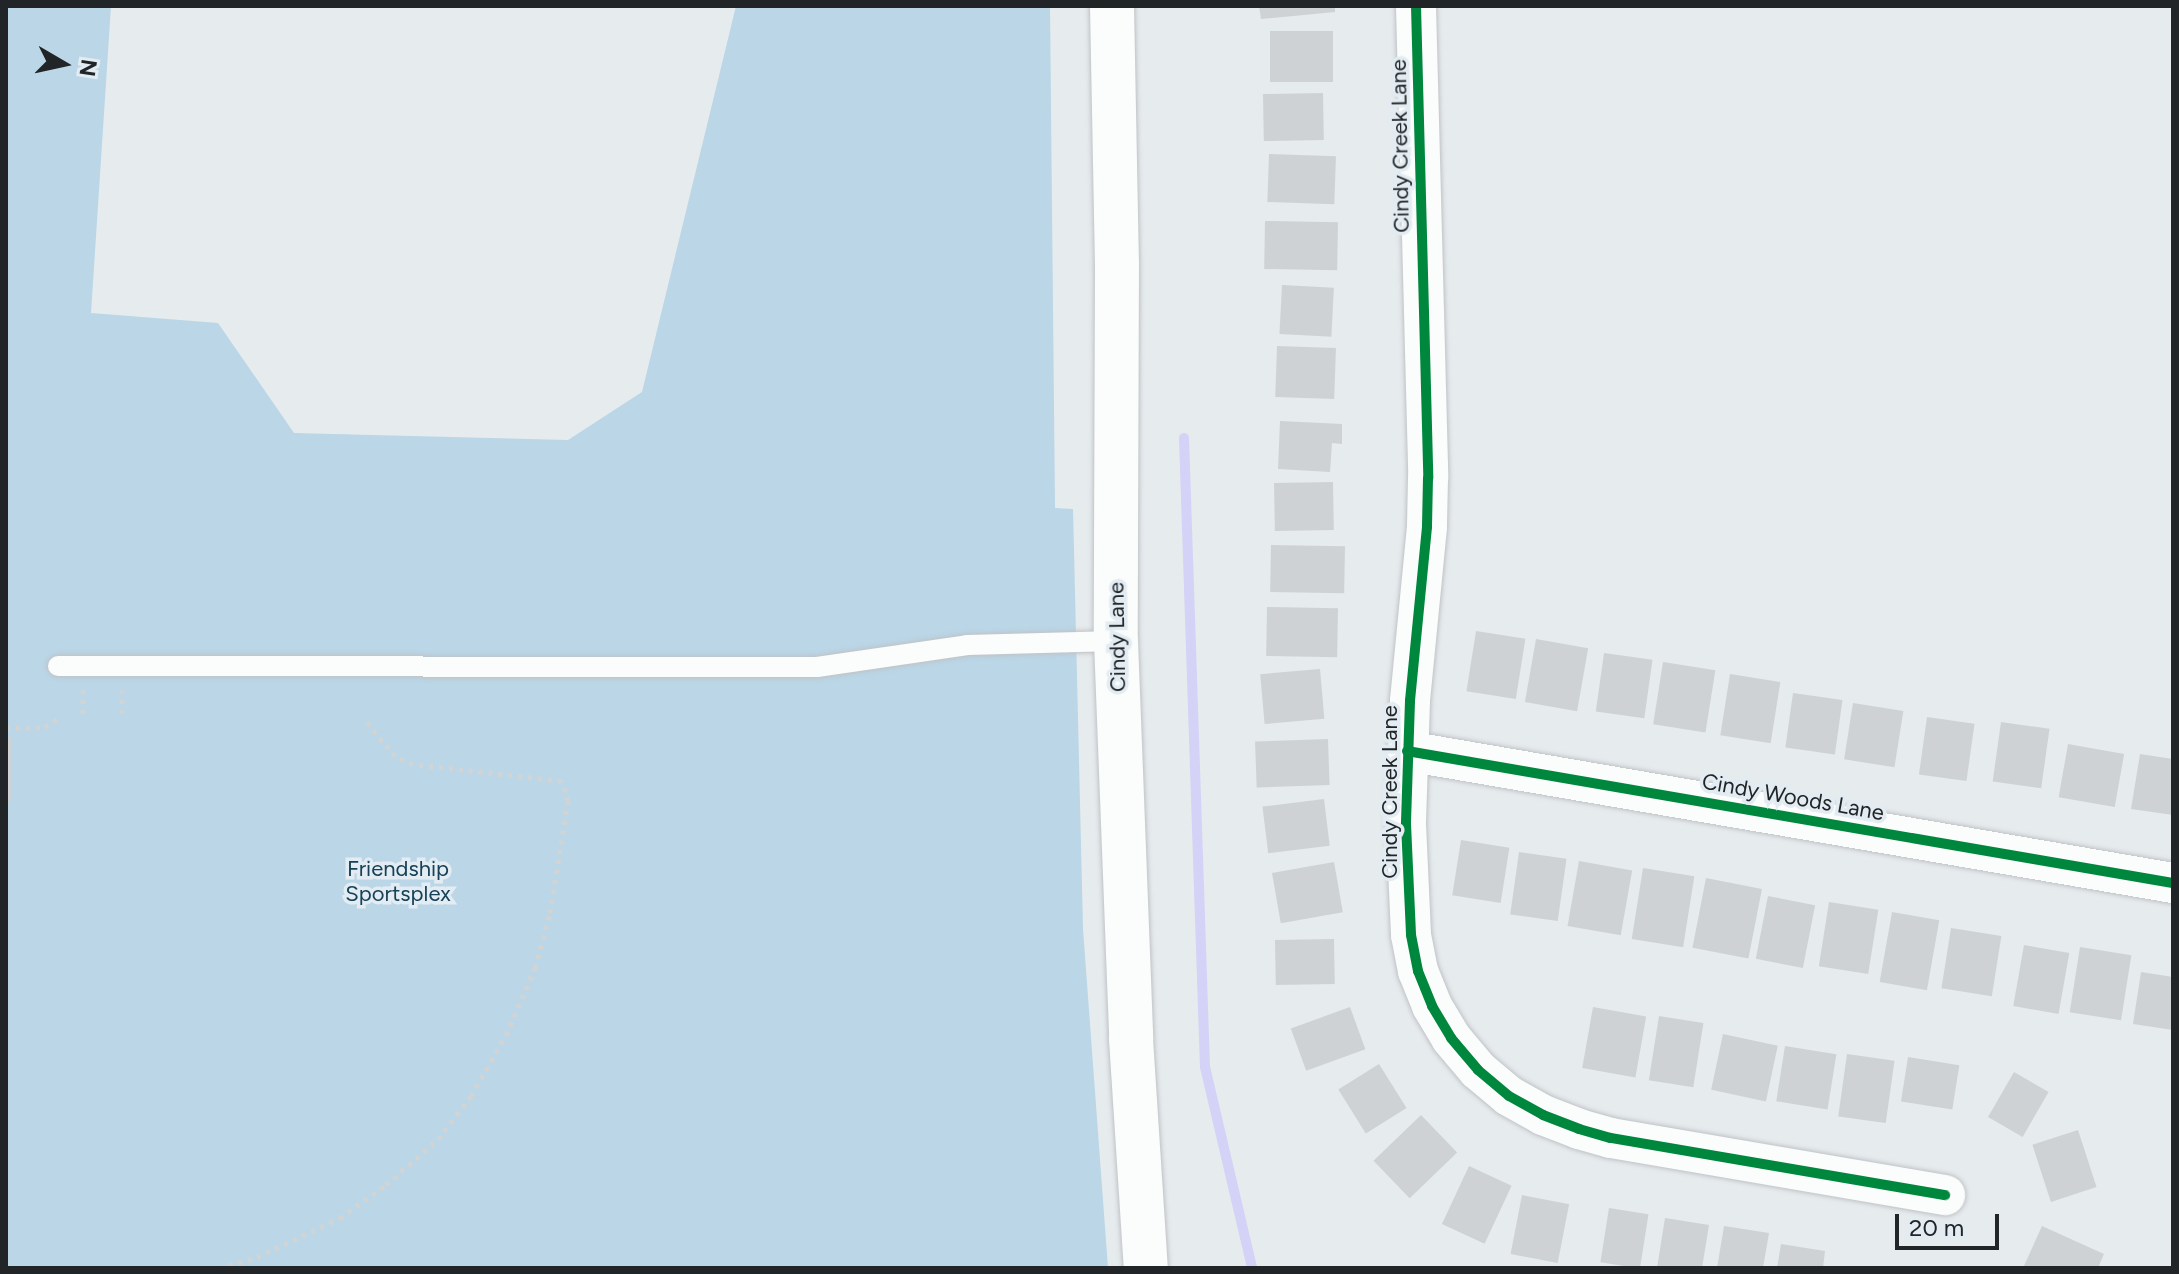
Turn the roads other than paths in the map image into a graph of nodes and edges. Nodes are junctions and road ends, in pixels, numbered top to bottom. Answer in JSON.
{"nodes":[{"id":1,"x":1112,"y":6,"type":"edge"},
{"id":2,"x":1416,"y":6,"type":"edge"},
{"id":3,"x":1116,"y":641,"type":"junction"},
{"id":4,"x":58,"y":666,"type":"dead end"},
{"id":5,"x":1407,"y":751,"type":"junction"},
{"id":6,"x":2173,"y":883,"type":"edge"},
{"id":7,"x":1945,"y":1195,"type":"dead end"},
{"id":8,"x":1146,"y":1268,"type":"edge"}],
"edges":[{"from":1,"to":3,"type":"main road","name":"Cindy Lane"},
{"from":2,"to":5,"type":"street","name":"Cindy Creek Lane"},
{"from":3,"to":4,"type":"lane"},
{"from":3,"to":8,"type":"main road","name":"Cindy Lane"},
{"from":5,"to":6,"type":"street","name":"Cindy Woods Lane"},
{"from":5,"to":7,"type":"street","name":"Cindy Creek Lane"}]}
